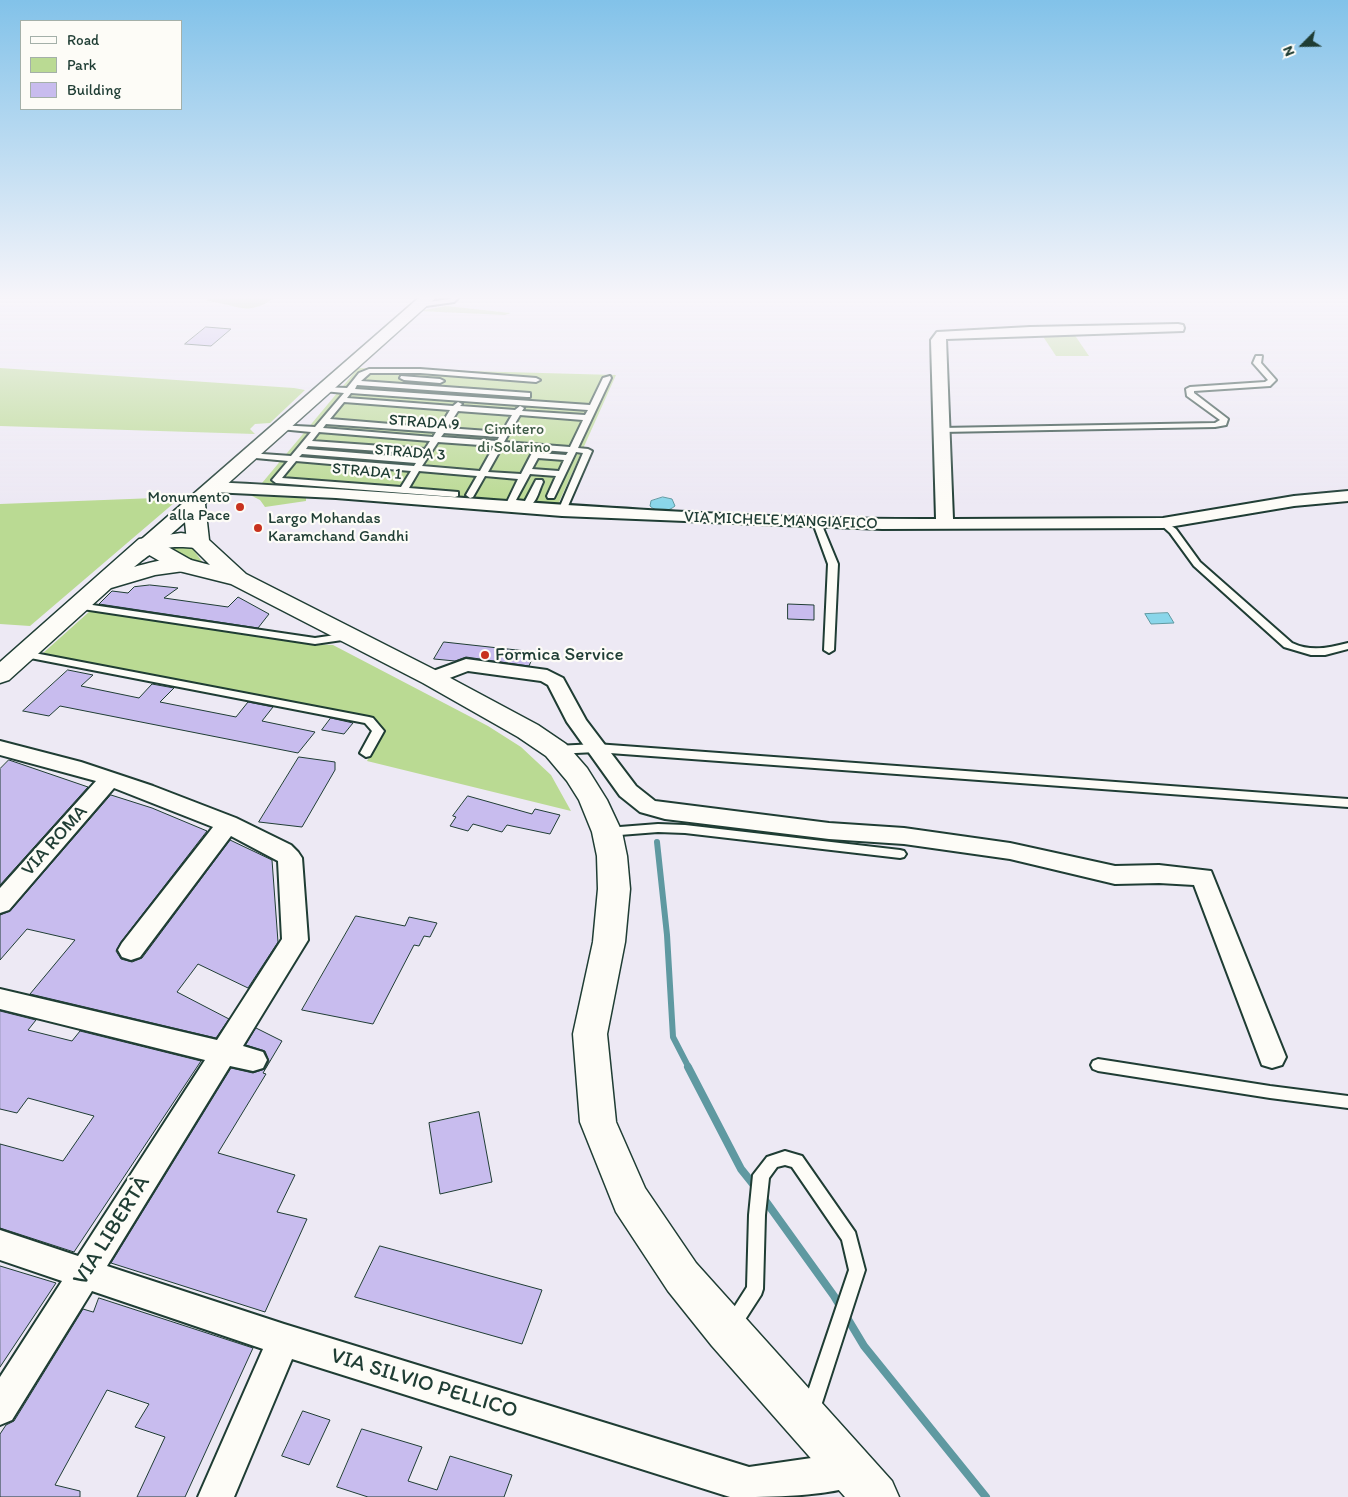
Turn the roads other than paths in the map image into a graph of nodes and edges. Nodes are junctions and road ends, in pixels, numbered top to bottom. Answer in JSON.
{"nodes":[{"id":1,"x":351,"y":365,"type":"edge"},
{"id":2,"x":939,"y":365,"type":"edge"},
{"id":3,"x":1259,"y":365,"type":"edge"},
{"id":4,"x":607,"y":378,"type":"dead end"},
{"id":5,"x":475,"y":379,"type":"junction"},
{"id":6,"x":356,"y":382,"type":"junction"},
{"id":7,"x":533,"y":384,"type":"junction"},
{"id":8,"x":324,"y":389,"type":"junction"},
{"id":9,"x":468,"y":390,"type":"junction"},
{"id":10,"x":350,"y":391,"type":"junction"},
{"id":11,"x":462,"y":399,"type":"junction"},
{"id":12,"x":522,"y":403,"type":"junction"},
{"id":13,"x":339,"y":404,"type":"junction"},
{"id":14,"x":593,"y":408,"type":"junction"},
{"id":15,"x":453,"y":412,"type":"junction"},
{"id":16,"x":330,"y":414,"type":"junction"},
{"id":17,"x":588,"y":418,"type":"junction"},
{"id":18,"x":324,"y":421,"type":"junction"},
{"id":19,"x":511,"y":424,"type":"junction"},
{"id":20,"x":280,"y":427,"type":"junction"},
{"id":21,"x":444,"y":427,"type":"junction"},
{"id":22,"x":317,"y":430,"type":"junction"},
{"id":23,"x":940,"y":430,"type":"junction"},
{"id":24,"x":436,"y":439,"type":"junction"},
{"id":25,"x":307,"y":443,"type":"junction"},
{"id":26,"x":499,"y":444,"type":"junction"},
{"id":27,"x":300,"y":451,"type":"junction"},
{"id":28,"x":427,"y":452,"type":"junction"},
{"id":29,"x":539,"y":453,"type":"junction"},
{"id":30,"x":571,"y":454,"type":"junction"},
{"id":31,"x":248,"y":455,"type":"junction"},
{"id":32,"x":556,"y":457,"type":"junction"},
{"id":33,"x":294,"y":459,"type":"junction"},
{"id":34,"x":421,"y":461,"type":"junction"},
{"id":35,"x":416,"y":469,"type":"junction"},
{"id":36,"x":548,"y":473,"type":"junction"},
{"id":37,"x":482,"y":474,"type":"junction"},
{"id":38,"x":562,"y":474,"type":"junction"},
{"id":39,"x":529,"y":477,"type":"junction"},
{"id":40,"x":557,"y":484,"type":"junction"},
{"id":41,"x":212,"y":487,"type":"junction"},
{"id":42,"x":403,"y":490,"type":"junction"},
{"id":43,"x":455,"y":494,"type":"dead end"},
{"id":44,"x":470,"y":495,"type":"dead end"},
{"id":45,"x":551,"y":496,"type":"dead end"},
{"id":46,"x":1348,"y":496,"type":"edge"},
{"id":47,"x":194,"y":503,"type":"junction"},
{"id":48,"x":562,"y":511,"type":"junction"},
{"id":49,"x":943,"y":522,"type":"junction"},
{"id":50,"x":817,"y":523,"type":"junction"},
{"id":51,"x":1163,"y":523,"type":"junction"},
{"id":52,"x":198,"y":542,"type":"junction"},
{"id":53,"x":147,"y":544,"type":"junction"},
{"id":54,"x":183,"y":565,"type":"junction"},
{"id":55,"x":239,"y":579,"type":"junction"},
{"id":56,"x":102,"y":586,"type":"junction"},
{"id":57,"x":79,"y":606,"type":"junction"},
{"id":58,"x":349,"y":636,"type":"junction"},
{"id":59,"x":1348,"y":646,"type":"edge"},
{"id":60,"x":829,"y":650,"type":"dead end"},
{"id":61,"x":14,"y":658,"type":"edge"},
{"id":62,"x":0,"y":676,"type":"edge"},
{"id":63,"x":432,"y":678,"type":"junction"},
{"id":64,"x":596,"y":748,"type":"junction"},
{"id":65,"x":556,"y":750,"type":"junction"},
{"id":66,"x":3,"y":752,"type":"edge"},
{"id":67,"x":366,"y":753,"type":"dead end"},
{"id":68,"x":110,"y":779,"type":"junction"},
{"id":69,"x":1348,"y":803,"type":"edge"},
{"id":70,"x":228,"y":824,"type":"junction"},
{"id":71,"x":607,"y":832,"type":"junction"},
{"id":72,"x":900,"y":854,"type":"dead end"},
{"id":73,"x":0,"y":904,"type":"edge"},
{"id":74,"x":131,"y":950,"type":"dead end"},
{"id":75,"x":0,"y":998,"type":"edge"},
{"id":76,"x":224,"y":1053,"type":"junction"},
{"id":77,"x":1272,"y":1057,"type":"dead end"},
{"id":78,"x":253,"y":1060,"type":"dead end"},
{"id":79,"x":1098,"y":1065,"type":"dead end"},
{"id":80,"x":1348,"y":1102,"type":"edge"},
{"id":81,"x":0,"y":1245,"type":"edge"},
{"id":82,"x":86,"y":1272,"type":"junction"},
{"id":83,"x":727,"y":1331,"type":"junction"},
{"id":84,"x":284,"y":1340,"type":"junction"},
{"id":85,"x":0,"y":1408,"type":"edge"},
{"id":86,"x":807,"y":1420,"type":"junction"},
{"id":87,"x":853,"y":1470,"type":"junction"},
{"id":88,"x":216,"y":1497,"type":"edge"},
{"id":89,"x":876,"y":1497,"type":"edge"}],
"edges":[{"from":1,"to":8,"type":"main road"},
{"from":2,"to":23,"type":"street"},
{"from":3,"to":23,"type":"lane"},
{"from":4,"to":14,"type":"lane"},
{"from":5,"to":6,"type":"lane"},
{"from":5,"to":7,"type":"lane"},
{"from":5,"to":9,"type":"lane"},
{"from":6,"to":9,"type":"lane"},
{"from":6,"to":10,"type":"lane"},
{"from":7,"to":9,"type":"lane"},
{"from":7,"to":12,"type":"lane"},
{"from":8,"to":10,"type":"lane"},
{"from":8,"to":20,"type":"main road"},
{"from":9,"to":11,"type":"lane"},
{"from":10,"to":11,"type":"lane"},
{"from":10,"to":13,"type":"lane"},
{"from":11,"to":12,"type":"lane"},
{"from":11,"to":15,"type":"lane"},
{"from":12,"to":14,"type":"lane"},
{"from":12,"to":19,"type":"lane"},
{"from":13,"to":15,"type":"lane"},
{"from":13,"to":16,"type":"lane"},
{"from":14,"to":17,"type":"lane"},
{"from":15,"to":19,"type":"lane"},
{"from":15,"to":21,"type":"lane"},
{"from":16,"to":18,"type":"lane"},
{"from":16,"to":21,"type":"lane"},
{"from":17,"to":19,"type":"lane"},
{"from":17,"to":30,"type":"lane"},
{"from":18,"to":21,"type":"lane"},
{"from":18,"to":22,"type":"lane"},
{"from":19,"to":21,"type":"lane"},
{"from":19,"to":26,"type":"lane"},
{"from":20,"to":22,"type":"lane","name":"STRADA 9"},
{"from":20,"to":31,"type":"main road"},
{"from":21,"to":24,"type":"lane"},
{"from":22,"to":24,"type":"lane","name":"STRADA 9"},
{"from":22,"to":25,"type":"lane"},
{"from":23,"to":49,"type":"street"},
{"from":24,"to":26,"type":"lane","name":"STRADA 9"},
{"from":24,"to":28,"type":"lane"},
{"from":25,"to":27,"type":"lane"},
{"from":25,"to":28,"type":"lane"},
{"from":26,"to":29,"type":"lane","name":"STRADA 9"},
{"from":26,"to":37,"type":"lane"},
{"from":27,"to":33,"type":"lane"},
{"from":27,"to":34,"type":"lane"},
{"from":28,"to":34,"type":"lane"},
{"from":29,"to":30,"type":"lane","name":"STRADA 9"},
{"from":29,"to":32,"type":"lane"},
{"from":29,"to":39,"type":"lane"},
{"from":30,"to":32,"type":"lane"},
{"from":30,"to":38,"type":"lane"},
{"from":30,"to":48,"type":"lane","name":"STRADA 9"},
{"from":31,"to":33,"type":"lane","name":"STRADA 3"},
{"from":31,"to":41,"type":"main road"},
{"from":32,"to":36,"type":"lane"},
{"from":33,"to":35,"type":"lane","name":"STRADA 3"},
{"from":33,"to":42,"type":"lane","name":"STRADA 1"},
{"from":34,"to":35,"type":"lane"},
{"from":35,"to":37,"type":"lane","name":"STRADA 3"},
{"from":35,"to":42,"type":"lane"},
{"from":36,"to":38,"type":"lane"},
{"from":36,"to":39,"type":"lane"},
{"from":37,"to":39,"type":"lane","name":"STRADA 3"},
{"from":37,"to":44,"type":"lane"},
{"from":38,"to":40,"type":"lane"},
{"from":39,"to":39,"type":"lane"},
{"from":39,"to":40,"type":"lane"},
{"from":40,"to":45,"type":"lane"},
{"from":41,"to":47,"type":"main road"},
{"from":41,"to":48,"type":"street","name":"VIA MICHELE MANGIAFICO"},
{"from":42,"to":43,"type":"lane","name":"STRADA 1"},
{"from":46,"to":51,"type":"street","name":"VIA MICHELE MANGIAFICO"},
{"from":47,"to":52,"type":"main road"},
{"from":47,"to":53,"type":"main road"},
{"from":48,"to":50,"type":"street","name":"VIA MICHELE MANGIAFICO"},
{"from":49,"to":50,"type":"street","name":"VIA MICHELE MANGIAFICO"},
{"from":49,"to":51,"type":"street","name":"VIA MICHELE MANGIAFICO"},
{"from":50,"to":60,"type":"lane"},
{"from":51,"to":59,"type":"lane"},
{"from":52,"to":53,"type":"main road"},
{"from":52,"to":55,"type":"main road"},
{"from":53,"to":54,"type":"main road"},
{"from":53,"to":56,"type":"main road"},
{"from":54,"to":55,"type":"main road"},
{"from":54,"to":56,"type":"main road"},
{"from":55,"to":58,"type":"main road"},
{"from":56,"to":57,"type":"main road"},
{"from":57,"to":58,"type":"lane"},
{"from":57,"to":61,"type":"main road"},
{"from":58,"to":63,"type":"main road"},
{"from":61,"to":62,"type":"main road"},
{"from":61,"to":67,"type":"lane"},
{"from":63,"to":64,"type":"street"},
{"from":63,"to":65,"type":"main road"},
{"from":64,"to":65,"type":"lane"},
{"from":64,"to":69,"type":"lane"},
{"from":64,"to":77,"type":"street"},
{"from":65,"to":71,"type":"main road"},
{"from":66,"to":68,"type":"street"},
{"from":68,"to":70,"type":"street"},
{"from":68,"to":73,"type":"street","name":"VIA ROMA"},
{"from":70,"to":74,"type":"street"},
{"from":70,"to":76,"type":"street","name":"VIA LIBERTÀ"},
{"from":71,"to":72,"type":"lane"},
{"from":71,"to":83,"type":"main road"},
{"from":75,"to":76,"type":"street"},
{"from":76,"to":78,"type":"street"},
{"from":76,"to":82,"type":"street","name":"VIA LIBERTÀ"},
{"from":79,"to":80,"type":"lane"},
{"from":81,"to":82,"type":"street","name":"VIA SILVIO PELLICO"},
{"from":82,"to":84,"type":"street","name":"VIA SILVIO PELLICO"},
{"from":82,"to":85,"type":"street","name":"VIA LIBERTÀ"},
{"from":83,"to":86,"type":"main road"},
{"from":83,"to":86,"type":"lane"},
{"from":84,"to":87,"type":"street","name":"VIA SILVIO PELLICO"},
{"from":84,"to":88,"type":"street"},
{"from":86,"to":87,"type":"main road"},
{"from":87,"to":89,"type":"main road"}]}
